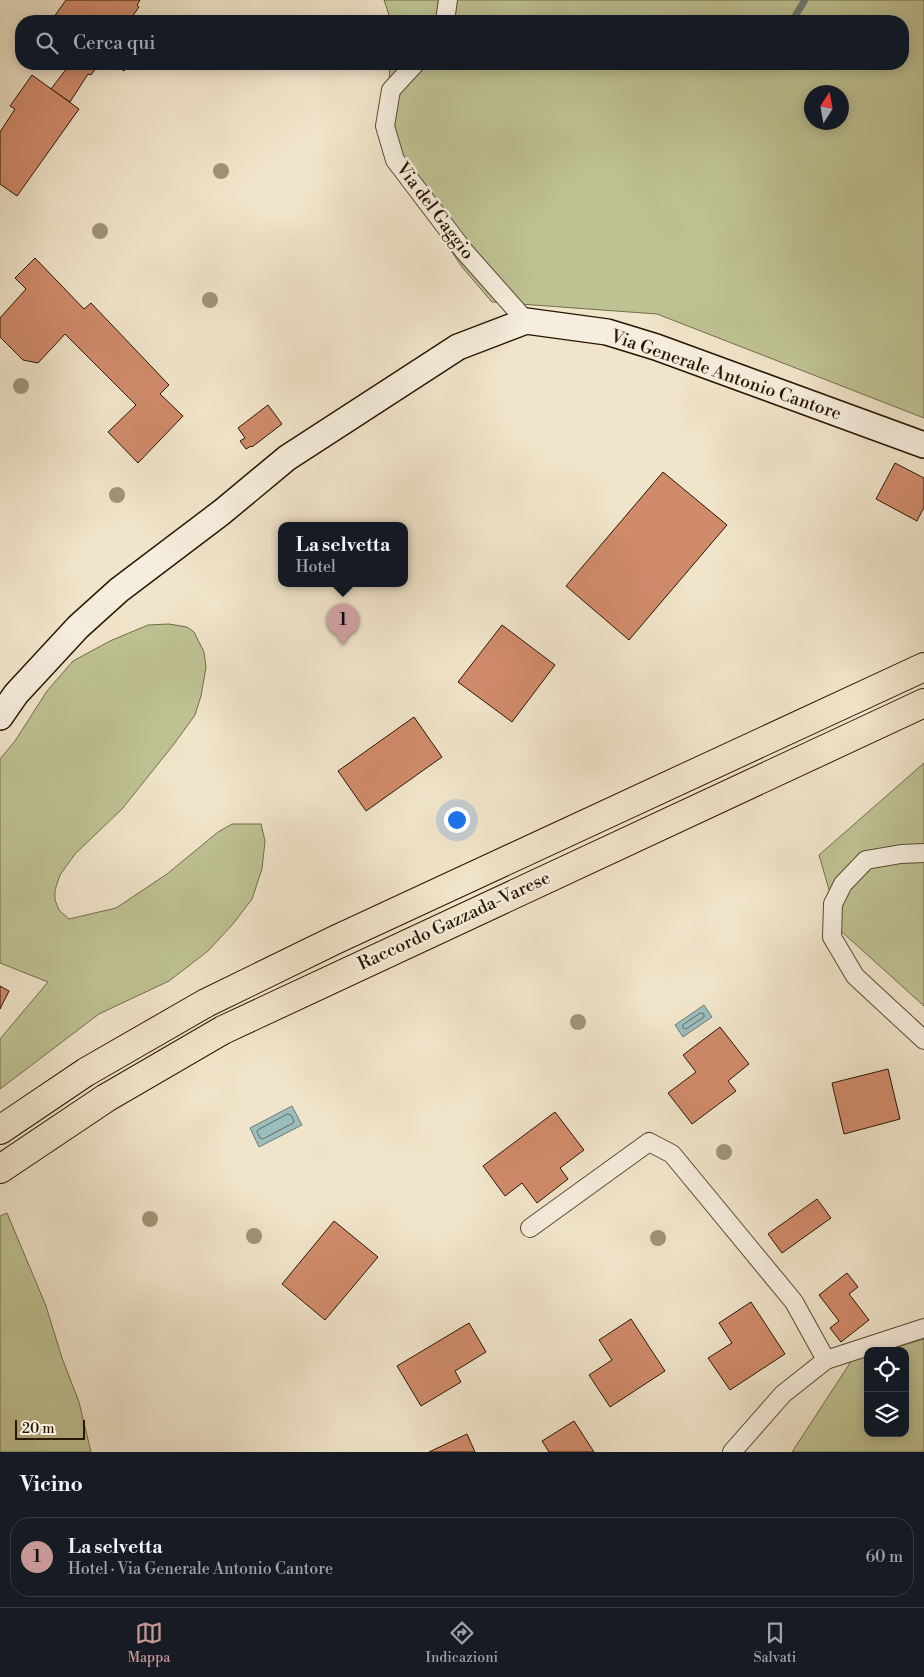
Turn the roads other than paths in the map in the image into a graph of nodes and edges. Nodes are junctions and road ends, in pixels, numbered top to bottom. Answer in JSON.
{"nodes":[{"id":1,"x":448,"y":0,"type":"edge"},
{"id":2,"x":447,"y":15,"type":"edge"},
{"id":3,"x":409,"y":70,"type":"edge"},
{"id":4,"x":526,"y":321,"type":"junction"},
{"id":5,"x":924,"y":445,"type":"edge"},
{"id":6,"x":924,"y":667,"type":"edge"},
{"id":7,"x":924,"y":703,"type":"edge"},
{"id":8,"x":0,"y":717,"type":"edge"},
{"id":9,"x":924,"y":853,"type":"edge"},
{"id":10,"x":924,"y":1040,"type":"edge"},
{"id":11,"x":0,"y":1130,"type":"edge"},
{"id":12,"x":0,"y":1169,"type":"edge"},
{"id":13,"x":530,"y":1228,"type":"dead end"},
{"id":14,"x":924,"y":1328,"type":"edge"},
{"id":15,"x":826,"y":1360,"type":"junction"},
{"id":16,"x":732,"y":1452,"type":"edge"}],
"edges":[{"from":1,"to":2,"type":"street"},
{"from":3,"to":4,"type":"street","name":"Via del Gaggio"},
{"from":4,"to":5,"type":"main road","name":"Via Generale Antonio Cantore"},
{"from":4,"to":8,"type":"main road","name":"Via Generale Antonio Cantore"},
{"from":6,"to":11,"type":"highway","name":"Raccordo Gazzada-Varese"},
{"from":7,"to":12,"type":"highway","name":"Raccordo Gazzada-Varese"},
{"from":9,"to":10,"type":"street"},
{"from":13,"to":15,"type":"street"},
{"from":14,"to":15,"type":"street"},
{"from":15,"to":16,"type":"street"}]}
